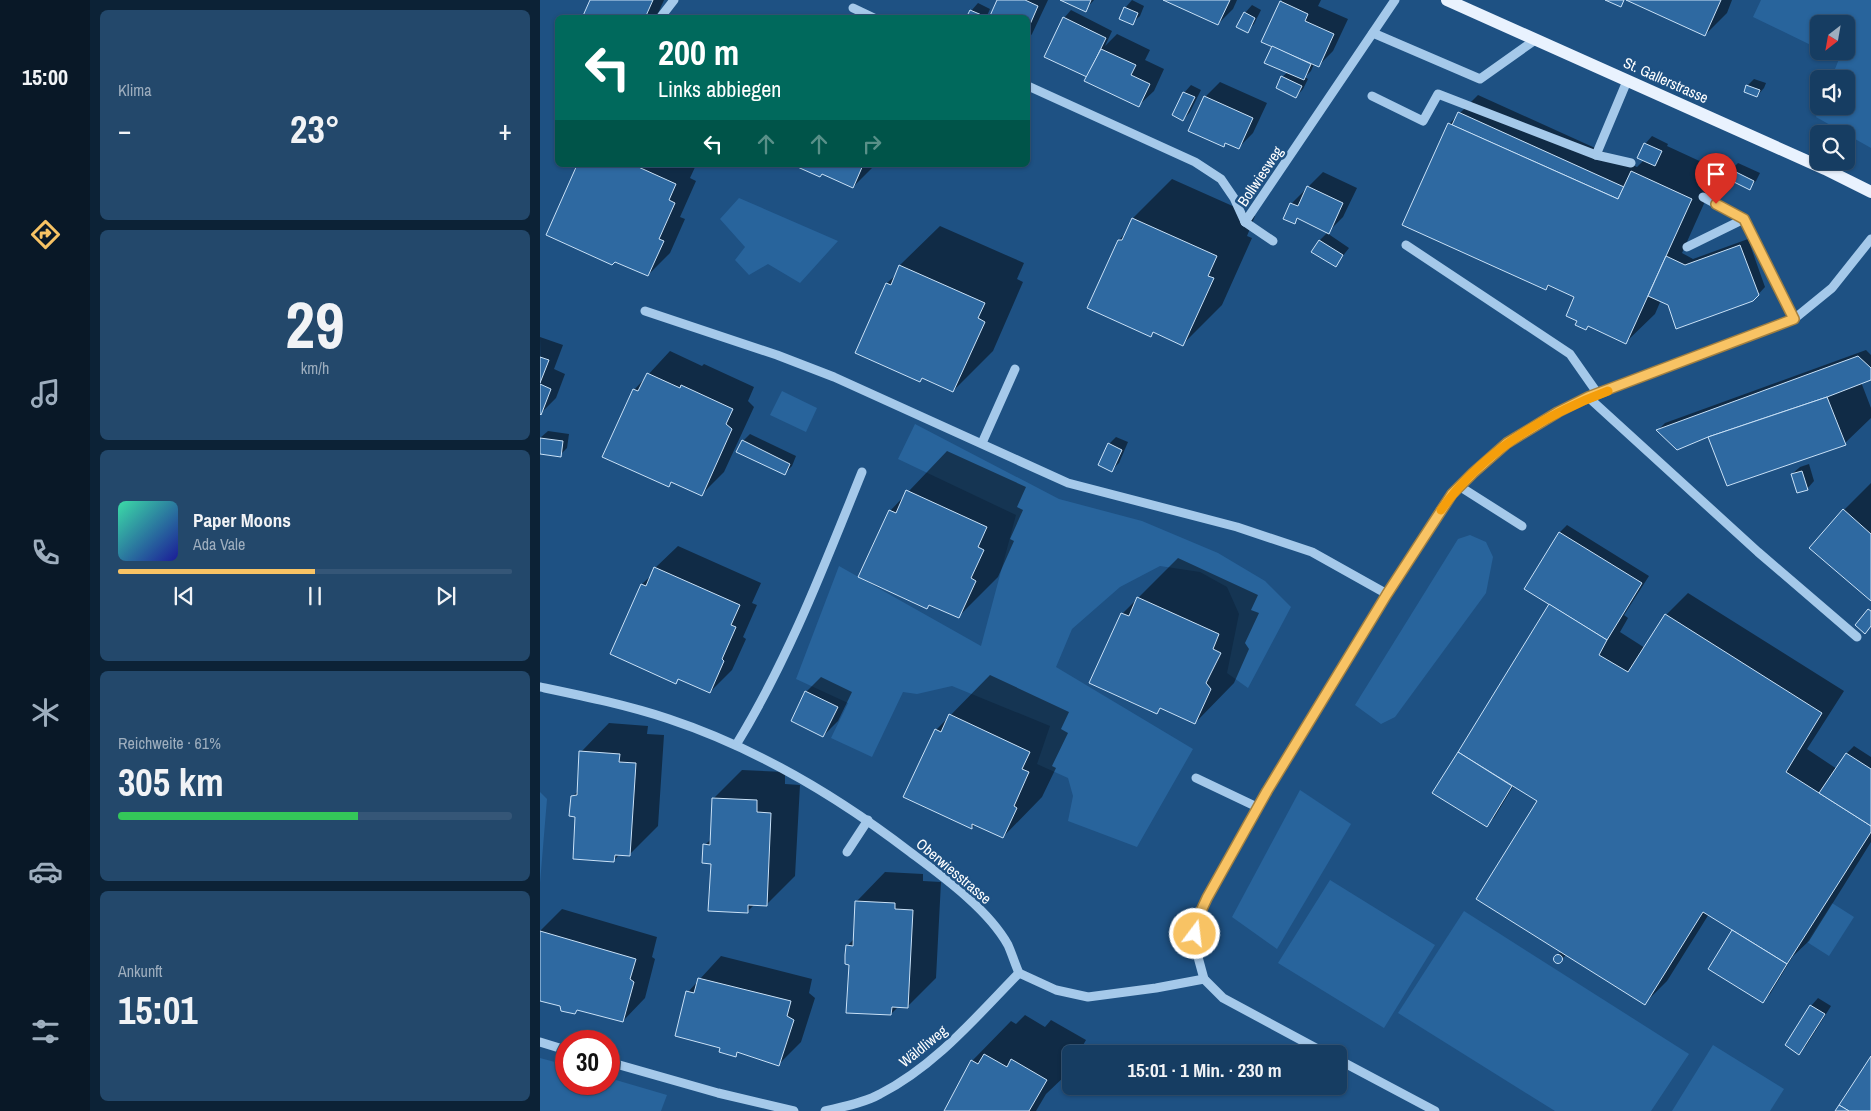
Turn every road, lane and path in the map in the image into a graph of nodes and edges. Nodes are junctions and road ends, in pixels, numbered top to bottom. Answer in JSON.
{"nodes":[{"id":1,"x":674,"y":0,"type":"edge"},
{"id":2,"x":1395,"y":0,"type":"edge"},
{"id":3,"x":1447,"y":0,"type":"edge"},
{"id":4,"x":853,"y":8,"type":"dead end"},
{"id":5,"x":662,"y":15,"type":"edge"},
{"id":6,"x":868,"y":15,"type":"edge"},
{"id":7,"x":1373,"y":33,"type":"junction"},
{"id":8,"x":1535,"y":40,"type":"junction"},
{"id":9,"x":1628,"y":81,"type":"junction"},
{"id":10,"x":1030,"y":87,"type":"edge"},
{"id":11,"x":1372,"y":96,"type":"dead end"},
{"id":12,"x":1596,"y":155,"type":"junction"},
{"id":13,"x":1631,"y":163,"type":"dead end"},
{"id":14,"x":1871,"y":192,"type":"edge"},
{"id":15,"x":1703,"y":197,"type":"dead end"},
{"id":16,"x":1744,"y":219,"type":"junction"},
{"id":17,"x":1245,"y":222,"type":"junction"},
{"id":18,"x":1871,"y":239,"type":"edge"},
{"id":19,"x":1272,"y":241,"type":"dead end"},
{"id":20,"x":1406,"y":245,"type":"dead end"},
{"id":21,"x":1686,"y":247,"type":"dead end"},
{"id":22,"x":645,"y":311,"type":"dead end"},
{"id":23,"x":1794,"y":319,"type":"junction"},
{"id":24,"x":1015,"y":369,"type":"dead end"},
{"id":25,"x":1598,"y":394,"type":"junction"},
{"id":26,"x":1588,"y":397,"type":"junction"},
{"id":27,"x":982,"y":443,"type":"junction"},
{"id":28,"x":862,"y":472,"type":"dead end"},
{"id":29,"x":1459,"y":486,"type":"junction"},
{"id":30,"x":1522,"y":526,"type":"dead end"},
{"id":31,"x":1387,"y":594,"type":"junction"},
{"id":32,"x":1857,"y":637,"type":"dead end"},
{"id":33,"x":540,"y":687,"type":"edge"},
{"id":34,"x":736,"y":745,"type":"junction"},
{"id":35,"x":1196,"y":778,"type":"dead end"},
{"id":36,"x":1258,"y":808,"type":"junction"},
{"id":37,"x":868,"y":820,"type":"junction"},
{"id":38,"x":847,"y":852,"type":"dead end"},
{"id":39,"x":1019,"y":973,"type":"junction"},
{"id":40,"x":1204,"y":980,"type":"junction"},
{"id":41,"x":540,"y":1042,"type":"edge"},
{"id":42,"x":1310,"y":1045,"type":"edge"},
{"id":43,"x":555,"y":1047,"type":"edge"},
{"id":44,"x":1347,"y":1064,"type":"edge"},
{"id":45,"x":620,"y":1065,"type":"edge"},
{"id":46,"x":794,"y":1111,"type":"edge"},
{"id":47,"x":825,"y":1111,"type":"edge"},
{"id":48,"x":1435,"y":1111,"type":"edge"}],
"edges":[{"from":1,"to":5,"type":"street"},
{"from":2,"to":7,"type":"street","name":"Bollwiesweg"},
{"from":3,"to":8,"type":"main road","name":"St. Gallerstrasse"},
{"from":4,"to":6,"type":"street"},
{"from":7,"to":8,"type":"street"},
{"from":7,"to":17,"type":"street","name":"Bollwiesweg"},
{"from":8,"to":9,"type":"main road","name":"St. Gallerstrasse"},
{"from":9,"to":12,"type":"street"},
{"from":9,"to":14,"type":"main road","name":"St. Gallerstrasse"},
{"from":10,"to":17,"type":"street","name":"Bollwiesweg"},
{"from":11,"to":12,"type":"street"},
{"from":12,"to":13,"type":"street"},
{"from":15,"to":16,"type":"street"},
{"from":16,"to":21,"type":"street"},
{"from":16,"to":23,"type":"street"},
{"from":17,"to":19,"type":"street"},
{"from":18,"to":23,"type":"street"},
{"from":20,"to":25,"type":"street"},
{"from":22,"to":27,"type":"street"},
{"from":23,"to":25,"type":"street"},
{"from":24,"to":27,"type":"street"},
{"from":25,"to":26,"type":"street"},
{"from":26,"to":29,"type":"street"},
{"from":26,"to":32,"type":"street"},
{"from":27,"to":31,"type":"street"},
{"from":28,"to":34,"type":"street"},
{"from":29,"to":30,"type":"street"},
{"from":29,"to":31,"type":"street"},
{"from":31,"to":36,"type":"street"},
{"from":33,"to":34,"type":"street","name":"Oberwiesstrasse"},
{"from":34,"to":37,"type":"street","name":"Oberwiesstrasse"},
{"from":35,"to":36,"type":"street"},
{"from":36,"to":40,"type":"street"},
{"from":37,"to":38,"type":"street"},
{"from":37,"to":39,"type":"street","name":"Oberwiesstrasse"},
{"from":39,"to":40,"type":"street"},
{"from":39,"to":47,"type":"street","name":"Wäldliweg"},
{"from":40,"to":42,"type":"street"},
{"from":41,"to":43,"type":"street"},
{"from":44,"to":48,"type":"street"},
{"from":45,"to":46,"type":"street"}]}
